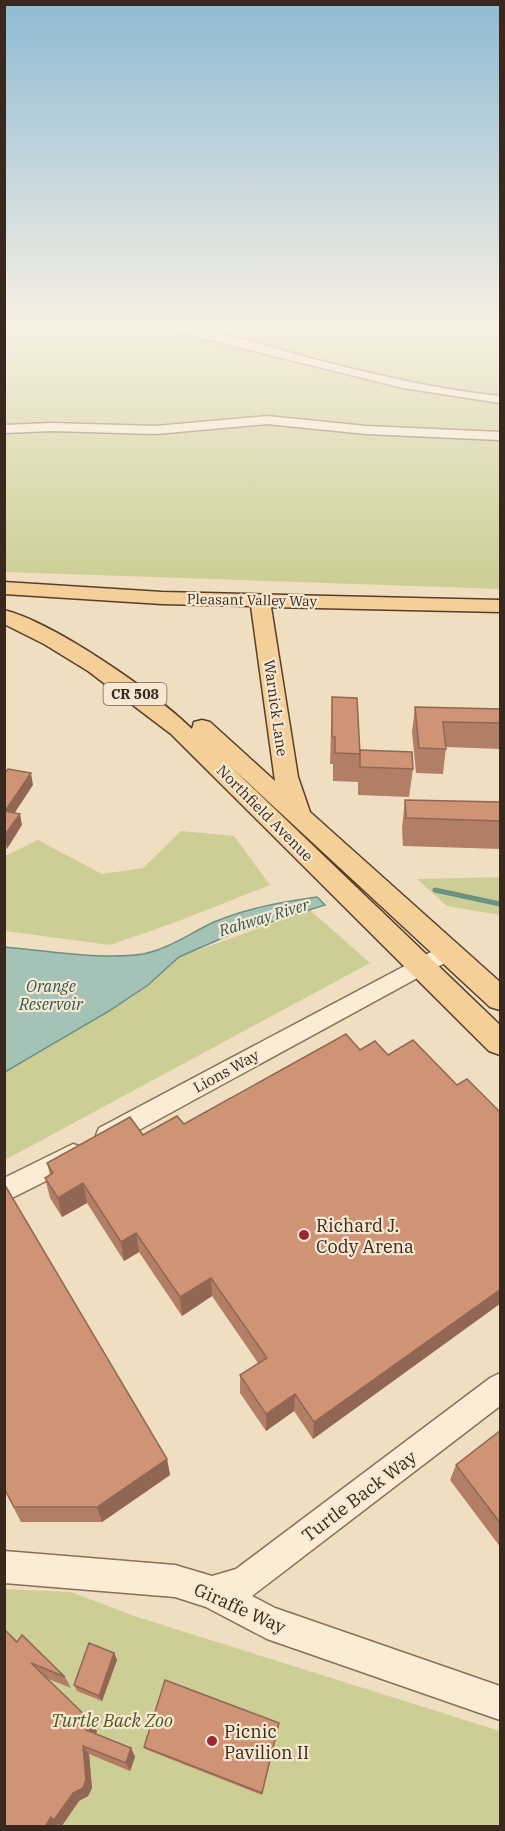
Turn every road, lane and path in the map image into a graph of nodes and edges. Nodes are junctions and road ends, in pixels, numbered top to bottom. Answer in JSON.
{"nodes":[{"id":1,"x":4,"y":429,"type":"edge"},
{"id":2,"x":501,"y":436,"type":"edge"},
{"id":3,"x":4,"y":577,"type":"edge"},
{"id":4,"x":4,"y":588,"type":"edge"},
{"id":5,"x":46,"y":590,"type":"junction"},
{"id":6,"x":260,"y":600,"type":"junction"},
{"id":7,"x":4,"y":603,"type":"edge"},
{"id":8,"x":501,"y":606,"type":"edge"},
{"id":9,"x":4,"y":616,"type":"edge"},
{"id":10,"x":257,"y":791,"type":"junction"},
{"id":11,"x":298,"y":815,"type":"junction"},
{"id":12,"x":448,"y":951,"type":"junction"},
{"id":13,"x":419,"y":966,"type":"junction"},
{"id":14,"x":501,"y":999,"type":"edge"},
{"id":15,"x":501,"y":1043,"type":"edge"},
{"id":16,"x":4,"y":1191,"type":"edge"},
{"id":17,"x":501,"y":1388,"type":"edge"},
{"id":18,"x":4,"y":1567,"type":"edge"},
{"id":19,"x":212,"y":1592,"type":"junction"},
{"id":20,"x":501,"y":1702,"type":"edge"}],
"edges":[{"from":1,"to":2,"type":"street"},
{"from":3,"to":5,"type":"main road"},
{"from":4,"to":5,"type":"main road","name":"Pleasant Valley Way"},
{"from":5,"to":6,"type":"main road","name":"Pleasant Valley Way"},
{"from":6,"to":8,"type":"main road","name":"Pleasant Valley Way"},
{"from":6,"to":11,"type":"main road","name":"Warnick Lane"},
{"from":7,"to":10,"type":"main road","name":"Northfield Avenue","number":"CR 508"},
{"from":9,"to":10,"type":"main road","name":"Northfield Avenue","number":"CR 508"},
{"from":10,"to":11,"type":"main road","name":"Northfield Avenue","number":"CR 508"},
{"from":10,"to":13,"type":"main road","name":"Northfield Avenue","number":"CR 508"},
{"from":11,"to":12,"type":"main road","name":"Northfield Avenue","number":"CR 508"},
{"from":12,"to":13,"type":"street","name":"Lions Way"},
{"from":12,"to":14,"type":"main road","name":"Northfield Avenue","number":"CR 508"},
{"from":13,"to":15,"type":"main road","name":"Northfield Avenue","number":"CR 508"},
{"from":13,"to":16,"type":"street","name":"Lions Way"},
{"from":17,"to":19,"type":"street","name":"Turtle Back Way"},
{"from":18,"to":19,"type":"street","name":"Giraffe Way"},
{"from":19,"to":20,"type":"street","name":"Giraffe Way"}]}
